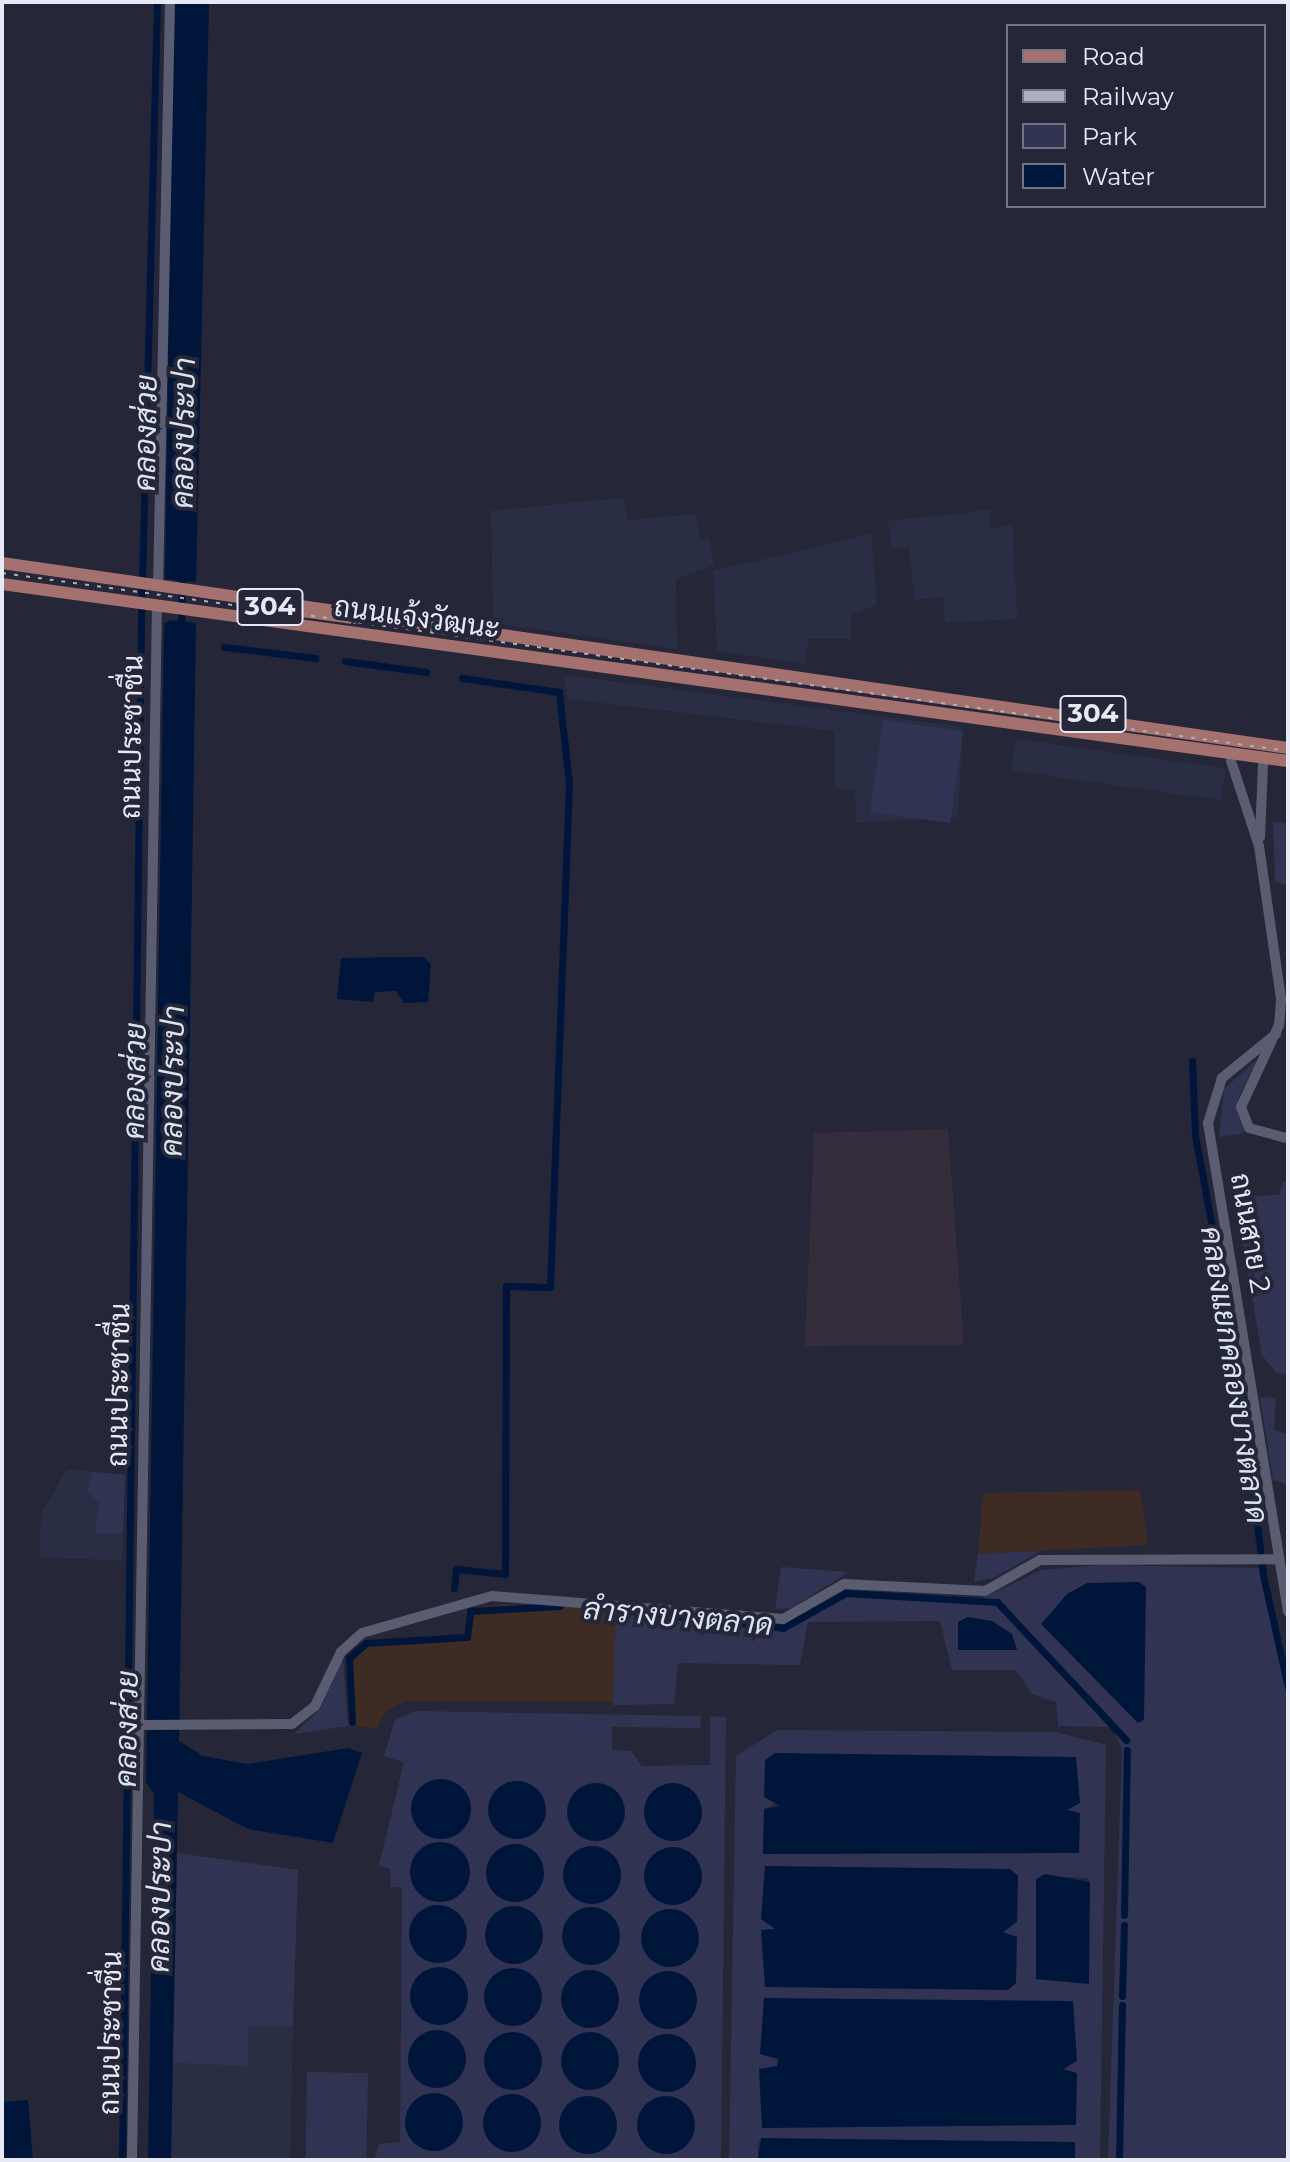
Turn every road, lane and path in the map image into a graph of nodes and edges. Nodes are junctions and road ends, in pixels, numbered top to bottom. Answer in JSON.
{"nodes":[{"id":1,"x":170,"y":2,"type":"edge"},
{"id":2,"x":2,"y":563,"type":"edge"},
{"id":3,"x":2,"y":570,"type":"edge"},
{"id":4,"x":69,"y":573,"type":"junction"},
{"id":5,"x":2,"y":584,"type":"edge"},
{"id":6,"x":148,"y":584,"type":"junction"},
{"id":7,"x":2,"y":591,"type":"edge"},
{"id":8,"x":65,"y":599,"type":"junction"},
{"id":9,"x":283,"y":600,"type":"junction"},
{"id":10,"x":147,"y":610,"type":"junction"},
{"id":11,"x":396,"y":616,"type":"junction"},
{"id":12,"x":276,"y":628,"type":"junction"},
{"id":13,"x":387,"y":643,"type":"junction"},
{"id":14,"x":673,"y":658,"type":"junction"},
{"id":15,"x":683,"y":679,"type":"junction"},
{"id":16,"x":920,"y":694,"type":"junction"},
{"id":17,"x":948,"y":717,"type":"junction"},
{"id":18,"x":1079,"y":726,"type":"junction"},
{"id":19,"x":1218,"y":731,"type":"junction"},
{"id":20,"x":1266,"y":738,"type":"junction"},
{"id":21,"x":1288,"y":741,"type":"edge"},
{"id":22,"x":1288,"y":748,"type":"edge"},
{"id":23,"x":1217,"y":759,"type":"junction"},
{"id":24,"x":1288,"y":759,"type":"edge"},
{"id":25,"x":1231,"y":761,"type":"junction"},
{"id":26,"x":1263,"y":765,"type":"junction"},
{"id":27,"x":1288,"y":769,"type":"edge"},
{"id":28,"x":1259,"y":846,"type":"junction"},
{"id":29,"x":1276,"y":1034,"type":"junction"},
{"id":30,"x":1286,"y":1138,"type":"dead end"},
{"id":31,"x":1277,"y":1559,"type":"junction"},
{"id":32,"x":1288,"y":1611,"type":"edge"},
{"id":33,"x":141,"y":1725,"type":"junction"},
{"id":34,"x":132,"y":2160,"type":"edge"}],
"edges":[{"from":1,"to":6,"type":"street"},
{"from":2,"to":4,"type":"main road","name":"ถนนแจ้งวัฒนะ","number":"304"},
{"from":3,"to":14,"type":"main road","name":"ถนนแจ้งวัฒนะ","number":"304"},
{"from":4,"to":6,"type":"main road","name":"ถนนแจ้งวัฒนะ","number":"304"},
{"from":4,"to":8,"type":"main road"},
{"from":5,"to":15,"type":"main road","name":"ถนนแจ้งวัฒนะ","number":"304"},
{"from":6,"to":9,"type":"main road","name":"ถนนแจ้งวัฒนะ","number":"304"},
{"from":7,"to":8,"type":"main road","name":"ถนนแจ้งวัฒนะ","number":"304"},
{"from":8,"to":10,"type":"main road","name":"ถนนแจ้งวัฒนะ","number":"304"},
{"from":9,"to":11,"type":"main road","name":"ถนนแจ้งวัฒนะ","number":"304"},
{"from":9,"to":12,"type":"main road"},
{"from":10,"to":12,"type":"main road","name":"ถนนแจ้งวัฒนะ","number":"304"},
{"from":10,"to":33,"type":"street","name":"ถนนประชาชื่น"},
{"from":11,"to":13,"type":"main road"},
{"from":11,"to":14,"type":"main road","name":"ถนนแจ้งวัฒนะ","number":"304"},
{"from":12,"to":13,"type":"main road","name":"ถนนแจ้งวัฒนะ","number":"304"},
{"from":13,"to":15,"type":"main road","name":"ถนนแจ้งวัฒนะ","number":"304"},
{"from":14,"to":16,"type":"main road","name":"ถนนแจ้งวัฒนะ","number":"304"},
{"from":15,"to":17,"type":"main road","name":"ถนนแจ้งวัฒนะ","number":"304"},
{"from":16,"to":18,"type":"main road","name":"ถนนแจ้งวัฒนะ","number":"304"},
{"from":16,"to":19,"type":"main road","name":"ถนนแจ้งวัฒนะ","number":"304"},
{"from":17,"to":18,"type":"main road","name":"ถนนแจ้งวัฒนะ","number":"304"},
{"from":17,"to":23,"type":"main road","name":"ถนนแจ้งวัฒนะ","number":"304"},
{"from":18,"to":22,"type":"main road","name":"ถนนแจ้งวัฒนะ","number":"304"},
{"from":18,"to":24,"type":"main road","name":"ถนนแจ้งวัฒนะ","number":"304"},
{"from":19,"to":20,"type":"main road","name":"ถนนแจ้งวัฒนะ","number":"304"},
{"from":19,"to":23,"type":"main road"},
{"from":20,"to":21,"type":"main road","name":"ถนนแจ้งวัฒนะ","number":"304"},
{"from":20,"to":26,"type":"main road"},
{"from":23,"to":25,"type":"main road","name":"ถนนแจ้งวัฒนะ","number":"304"},
{"from":25,"to":26,"type":"main road","name":"ถนนแจ้งวัฒนะ","number":"304"},
{"from":25,"to":28,"type":"street"},
{"from":26,"to":27,"type":"main road","name":"ถนนแจ้งวัฒนะ","number":"304"},
{"from":26,"to":28,"type":"street"},
{"from":28,"to":29,"type":"street"},
{"from":29,"to":30,"type":"street"},
{"from":29,"to":31,"type":"street","name":"ถนนสาย 2"},
{"from":31,"to":32,"type":"street","name":"ถนนสาย 2"},
{"from":31,"to":33,"type":"street"},
{"from":33,"to":34,"type":"street","name":"ถนนประชาชื่น"}]}
